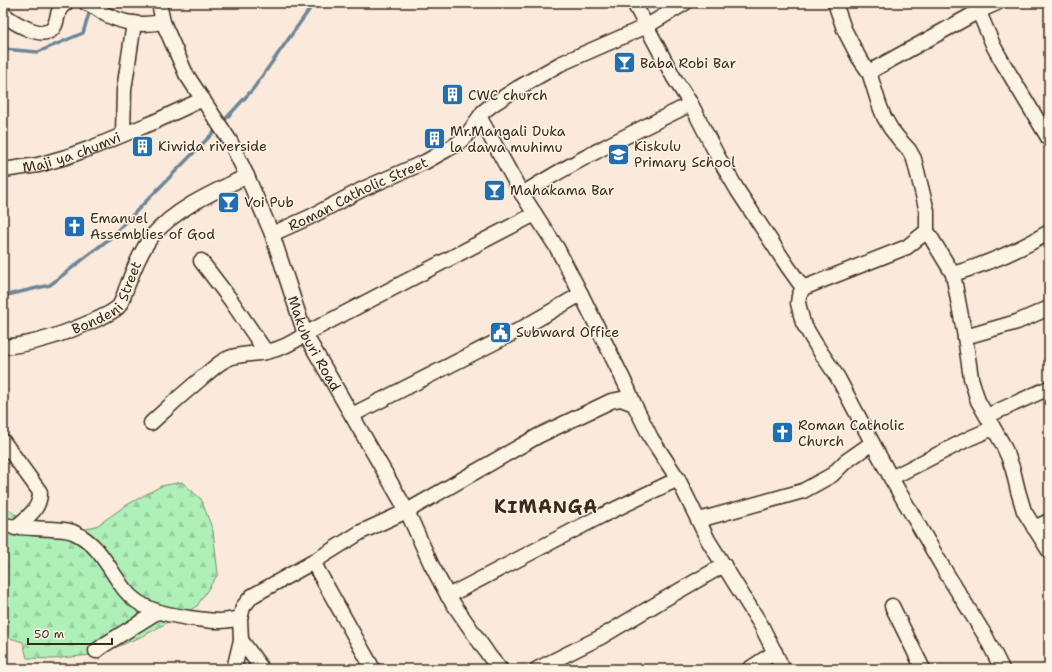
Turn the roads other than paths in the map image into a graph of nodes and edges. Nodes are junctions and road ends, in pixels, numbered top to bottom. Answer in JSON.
{"nodes":[{"id":1,"x":66,"y":3,"type":"edge"},
{"id":2,"x":86,"y":3,"type":"edge"},
{"id":3,"x":159,"y":3,"type":"edge"},
{"id":4,"x":634,"y":3,"type":"edge"},
{"id":5,"x":685,"y":3,"type":"edge"},
{"id":6,"x":835,"y":3,"type":"edge"},
{"id":7,"x":997,"y":3,"type":"edge"},
{"id":8,"x":977,"y":7,"type":"edge"},
{"id":9,"x":3,"y":14,"type":"edge"},
{"id":10,"x":163,"y":22,"type":"junction"},
{"id":11,"x":134,"y":23,"type":"junction"},
{"id":12,"x":647,"y":26,"type":"junction"},
{"id":13,"x":869,"y":72,"type":"junction"},
{"id":14,"x":203,"y":99,"type":"junction"},
{"id":15,"x":691,"y":104,"type":"junction"},
{"id":16,"x":480,"y":118,"type":"junction"},
{"id":17,"x":123,"y":134,"type":"junction"},
{"id":18,"x":1049,"y":139,"type":"edge"},
{"id":19,"x":3,"y":170,"type":"edge"},
{"id":20,"x":247,"y":176,"type":"junction"},
{"id":21,"x":522,"y":194,"type":"junction"},
{"id":22,"x":535,"y":214,"type":"junction"},
{"id":23,"x":927,"y":231,"type":"junction"},
{"id":24,"x":1049,"y":232,"type":"edge"},
{"id":25,"x":272,"y":234,"type":"junction"},
{"id":26,"x":201,"y":261,"type":"dead end"},
{"id":27,"x":953,"y":274,"type":"junction"},
{"id":28,"x":803,"y":288,"type":"junction"},
{"id":29,"x":581,"y":294,"type":"junction"},
{"id":30,"x":1049,"y":308,"type":"edge"},
{"id":31,"x":305,"y":334,"type":"junction"},
{"id":32,"x":965,"y":337,"type":"junction"},
{"id":33,"x":3,"y":347,"type":"edge"},
{"id":34,"x":266,"y":352,"type":"junction"},
{"id":35,"x":1049,"y":388,"type":"edge"},
{"id":36,"x":634,"y":404,"type":"junction"},
{"id":37,"x":352,"y":415,"type":"junction"},
{"id":38,"x":990,"y":422,"type":"junction"},
{"id":39,"x":151,"y":423,"type":"dead end"},
{"id":40,"x":3,"y":441,"type":"edge"},
{"id":41,"x":872,"y":442,"type":"junction"},
{"id":42,"x":891,"y":478,"type":"junction"},
{"id":43,"x":678,"y":479,"type":"junction"},
{"id":44,"x":407,"y":511,"type":"junction"},
{"id":45,"x":699,"y":520,"type":"junction"},
{"id":46,"x":1049,"y":521,"type":"edge"},
{"id":47,"x":9,"y":527,"type":"edge"},
{"id":48,"x":1034,"y":528,"type":"junction"},
{"id":49,"x":1049,"y":551,"type":"edge"},
{"id":50,"x":313,"y":562,"type":"junction"},
{"id":51,"x":724,"y":565,"type":"junction"},
{"id":52,"x":448,"y":596,"type":"junction"},
{"id":53,"x":892,"y":606,"type":"dead end"},
{"id":54,"x":157,"y":612,"type":"junction"},
{"id":55,"x":240,"y":619,"type":"junction"},
{"id":56,"x":241,"y":640,"type":"junction"},
{"id":57,"x":96,"y":651,"type":"dead end"},
{"id":58,"x":774,"y":652,"type":"junction"},
{"id":59,"x":234,"y":669,"type":"edge"},
{"id":60,"x":262,"y":669,"type":"edge"},
{"id":61,"x":373,"y":669,"type":"edge"},
{"id":62,"x":500,"y":669,"type":"edge"},
{"id":63,"x":537,"y":669,"type":"edge"},
{"id":64,"x":749,"y":669,"type":"edge"},
{"id":65,"x":783,"y":669,"type":"edge"},
{"id":66,"x":923,"y":669,"type":"edge"},
{"id":67,"x":1002,"y":669,"type":"edge"}],
"edges":[{"from":1,"to":9,"type":"street"},
{"from":2,"to":11,"type":"street"},
{"from":3,"to":10,"type":"street","name":"Makuburi Road"},
{"from":4,"to":12,"type":"street"},
{"from":5,"to":12,"type":"street","name":"Roman Catholic Street"},
{"from":6,"to":13,"type":"street"},
{"from":7,"to":8,"type":"street"},
{"from":8,"to":13,"type":"street"},
{"from":8,"to":18,"type":"street"},
{"from":10,"to":11,"type":"street"},
{"from":10,"to":14,"type":"street","name":"Makuburi Road"},
{"from":11,"to":17,"type":"street"},
{"from":12,"to":15,"type":"street"},
{"from":12,"to":16,"type":"street","name":"Roman Catholic Street"},
{"from":13,"to":23,"type":"street"},
{"from":14,"to":17,"type":"street","name":"Maji ya chumvi"},
{"from":14,"to":20,"type":"street","name":"Makuburi Road"},
{"from":15,"to":21,"type":"street"},
{"from":15,"to":28,"type":"street"},
{"from":16,"to":21,"type":"street"},
{"from":16,"to":25,"type":"street","name":"Roman Catholic Street"},
{"from":17,"to":19,"type":"street","name":"Maji ya chumvi"},
{"from":20,"to":25,"type":"street","name":"Makuburi Road"},
{"from":20,"to":33,"type":"street","name":"Bondeni Street"},
{"from":21,"to":22,"type":"street"},
{"from":22,"to":29,"type":"street"},
{"from":22,"to":31,"type":"street"},
{"from":23,"to":27,"type":"street"},
{"from":23,"to":28,"type":"street"},
{"from":24,"to":27,"type":"street"},
{"from":25,"to":31,"type":"street","name":"Makuburi Road"},
{"from":26,"to":34,"type":"street"},
{"from":27,"to":32,"type":"street"},
{"from":28,"to":41,"type":"street"},
{"from":29,"to":36,"type":"street"},
{"from":29,"to":37,"type":"street"},
{"from":30,"to":32,"type":"street"},
{"from":31,"to":34,"type":"street"},
{"from":31,"to":37,"type":"street","name":"Makuburi Road"},
{"from":32,"to":38,"type":"street"},
{"from":34,"to":39,"type":"street"},
{"from":35,"to":38,"type":"street"},
{"from":36,"to":43,"type":"street"},
{"from":36,"to":44,"type":"street"},
{"from":37,"to":44,"type":"street","name":"Makuburi Road"},
{"from":38,"to":42,"type":"street"},
{"from":38,"to":48,"type":"street"},
{"from":40,"to":47,"type":"street"},
{"from":41,"to":42,"type":"street"},
{"from":41,"to":45,"type":"street"},
{"from":42,"to":67,"type":"street"},
{"from":43,"to":45,"type":"street"},
{"from":43,"to":52,"type":"street"},
{"from":44,"to":50,"type":"street"},
{"from":44,"to":52,"type":"street","name":"Makuburi Road"},
{"from":45,"to":51,"type":"street"},
{"from":46,"to":48,"type":"street"},
{"from":47,"to":54,"type":"street"},
{"from":48,"to":49,"type":"street"},
{"from":50,"to":55,"type":"street"},
{"from":50,"to":61,"type":"street"},
{"from":51,"to":58,"type":"street"},
{"from":51,"to":63,"type":"street"},
{"from":52,"to":62,"type":"street","name":"Makuburi Road"},
{"from":53,"to":66,"type":"street"},
{"from":54,"to":55,"type":"street"},
{"from":54,"to":57,"type":"street"},
{"from":55,"to":56,"type":"street"},
{"from":56,"to":59,"type":"street"},
{"from":56,"to":60,"type":"street"},
{"from":58,"to":64,"type":"street"},
{"from":58,"to":65,"type":"street"}]}
